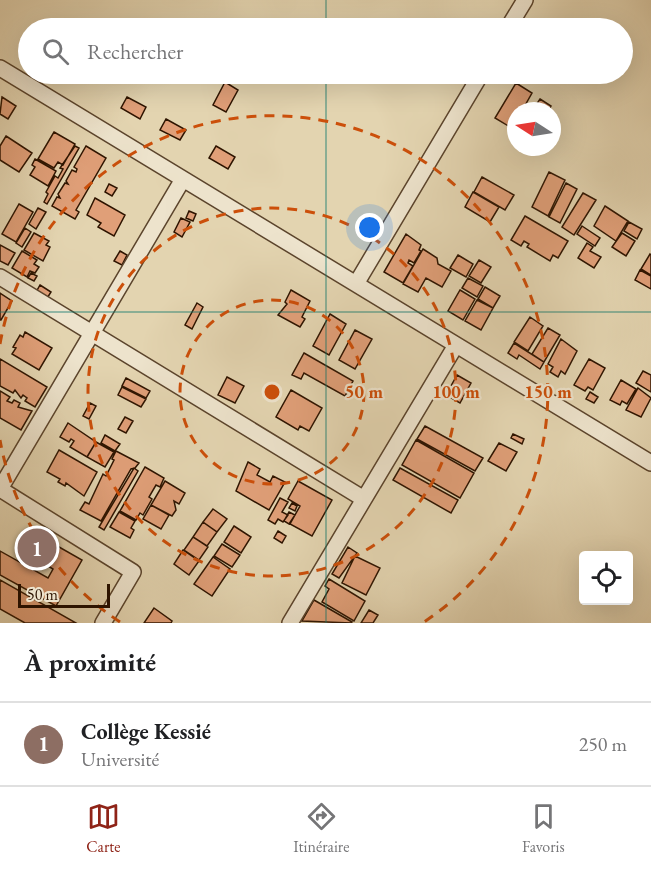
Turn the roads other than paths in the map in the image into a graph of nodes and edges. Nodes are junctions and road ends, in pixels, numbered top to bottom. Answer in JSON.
{"nodes":[{"id":1,"x":525,"y":0,"type":"edge"},
{"id":2,"x":514,"y":18,"type":"edge"},
{"id":3,"x":0,"y":68,"type":"edge"},
{"id":4,"x":18,"y":79,"type":"edge"},
{"id":5,"x":26,"y":84,"type":"edge"},
{"id":6,"x":475,"y":84,"type":"edge"},
{"id":7,"x":183,"y":179,"type":"junction"},
{"id":8,"x":0,"y":277,"type":"edge"},
{"id":9,"x":356,"y":284,"type":"junction"},
{"id":10,"x":91,"y":335,"type":"junction"},
{"id":11,"x":456,"y":345,"type":"junction"},
{"id":12,"x":651,"y":463,"type":"edge"},
{"id":13,"x":0,"y":489,"type":"edge"},
{"id":14,"x":364,"y":499,"type":"junction"},
{"id":15,"x":103,"y":623,"type":"edge"},
{"id":16,"x":290,"y":623,"type":"edge"}],
"edges":[{"from":1,"to":2,"type":"street"},
{"from":3,"to":4,"type":"street"},
{"from":5,"to":7,"type":"street"},
{"from":6,"to":9,"type":"street"},
{"from":7,"to":9,"type":"street"},
{"from":7,"to":10,"type":"street"},
{"from":8,"to":10,"type":"street"},
{"from":9,"to":11,"type":"street"},
{"from":10,"to":13,"type":"street"},
{"from":10,"to":14,"type":"street"},
{"from":11,"to":12,"type":"street"},
{"from":11,"to":14,"type":"street"},
{"from":13,"to":15,"type":"street"},
{"from":14,"to":16,"type":"street"}]}
